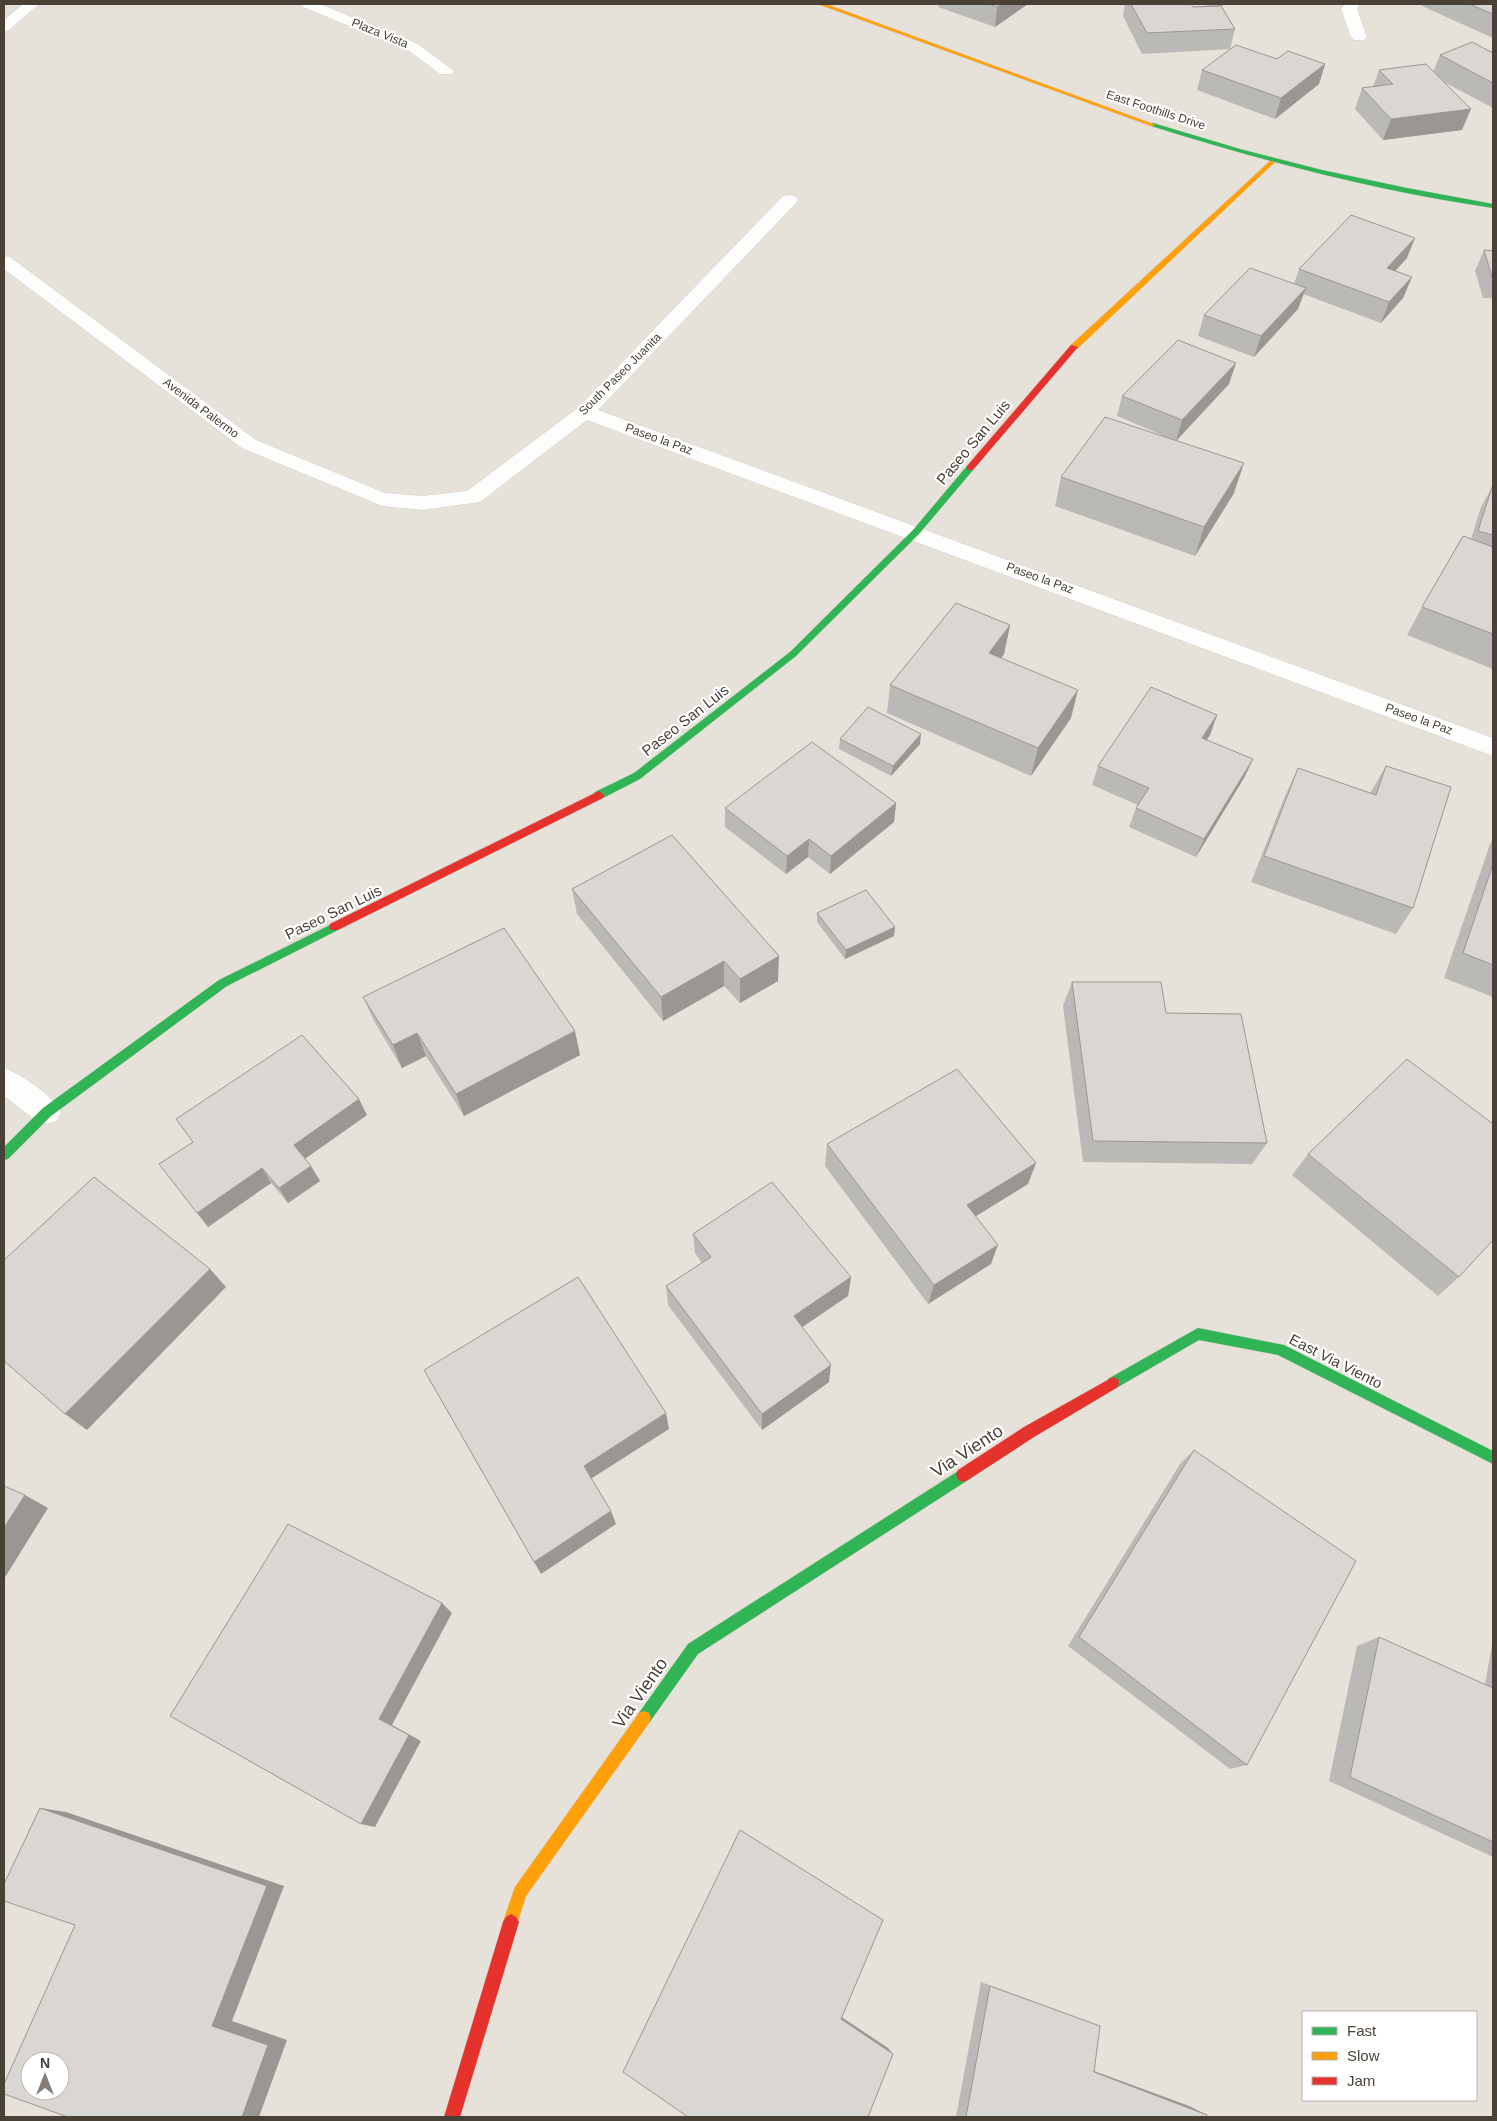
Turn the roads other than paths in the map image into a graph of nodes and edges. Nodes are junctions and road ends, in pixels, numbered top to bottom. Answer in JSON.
{"nodes":[{"id":1,"x":32,"y":4,"type":"edge"},
{"id":2,"x":308,"y":4,"type":"edge"},
{"id":3,"x":1353,"y":4,"type":"edge"},
{"id":4,"x":828,"y":5,"type":"edge"},
{"id":5,"x":4,"y":27,"type":"edge"},
{"id":6,"x":1359,"y":37,"type":"dead end"},
{"id":7,"x":446,"y":71,"type":"dead end"},
{"id":8,"x":1272,"y":162,"type":"junction"},
{"id":9,"x":789,"y":200,"type":"dead end"},
{"id":10,"x":1493,"y":206,"type":"edge"},
{"id":11,"x":4,"y":261,"type":"edge"},
{"id":12,"x":585,"y":412,"type":"junction"},
{"id":13,"x":423,"y":503,"type":"joint"},
{"id":14,"x":916,"y":532,"type":"junction"},
{"id":15,"x":1493,"y":747,"type":"edge"},
{"id":16,"x":4,"y":1080,"type":"edge"},
{"id":17,"x":47,"y":1112,"type":"junction"},
{"id":18,"x":4,"y":1155,"type":"edge"},
{"id":19,"x":1029,"y":1432,"type":"joint"},
{"id":20,"x":1493,"y":1458,"type":"edge"},
{"id":21,"x":452,"y":2117,"type":"edge"}],
"edges":[{"from":1,"to":5,"type":"street"},
{"from":2,"to":7,"type":"street","name":"Plaza Vista"},
{"from":3,"to":6,"type":"street"},
{"from":4,"to":8,"type":"street","name":"East Foothills Drive"},
{"from":8,"to":10,"type":"street","name":"East Foothills Drive"},
{"from":8,"to":14,"type":"street","name":"Paseo San Luis"},
{"from":9,"to":12,"type":"street","name":"South Paseo Juanita"},
{"from":11,"to":13,"type":"street","name":"Avenida Palermo"},
{"from":12,"to":13,"type":"street","name":"South Paseo Juanita"},
{"from":12,"to":14,"type":"street","name":"Paseo la Paz"},
{"from":14,"to":15,"type":"street","name":"Paseo la Paz"},
{"from":14,"to":17,"type":"street","name":"Paseo San Luis"},
{"from":16,"to":17,"type":"street"},
{"from":17,"to":18,"type":"street","name":"Paseo San Luis"},
{"from":19,"to":20,"type":"street","name":"East Via Viento"},
{"from":19,"to":21,"type":"street","name":"Via Viento"}]}
